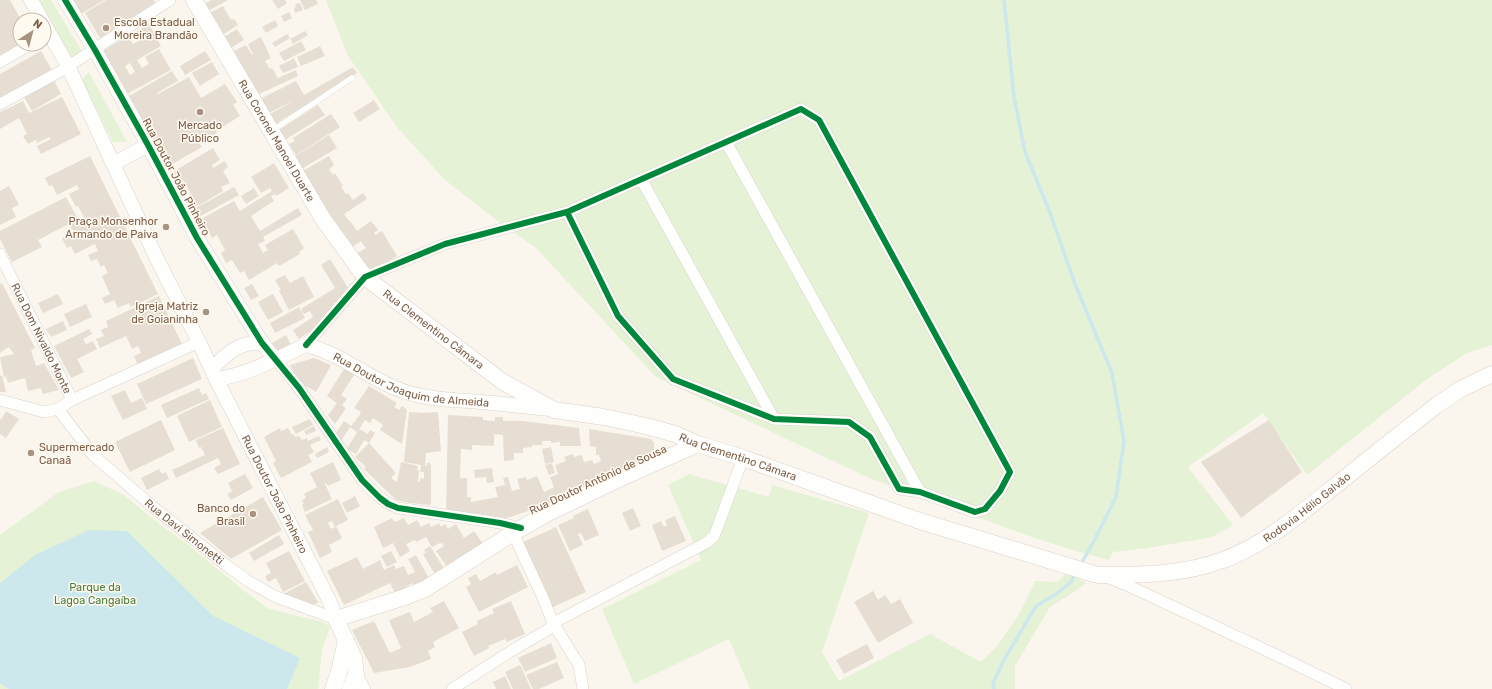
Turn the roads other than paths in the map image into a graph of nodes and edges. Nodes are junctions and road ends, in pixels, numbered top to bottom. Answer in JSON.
{"nodes":[{"id":1,"x":31,"y":0,"type":"edge"},
{"id":2,"x":65,"y":0,"type":"edge"},
{"id":3,"x":170,"y":0,"type":"edge"},
{"id":4,"x":194,"y":0,"type":"edge"},
{"id":5,"x":38,"y":12,"type":"edge"},
{"id":6,"x":52,"y":41,"type":"edge"},
{"id":7,"x":95,"y":50,"type":"junction"},
{"id":8,"x":17,"y":52,"type":"edge"},
{"id":9,"x":0,"y":62,"type":"edge"},
{"id":10,"x":68,"y":66,"type":"junction"},
{"id":11,"x":352,"y":78,"type":"dead end"},
{"id":12,"x":0,"y":104,"type":"edge"},
{"id":13,"x":271,"y":131,"type":"junction"},
{"id":14,"x":726,"y":142,"type":"junction"},
{"id":15,"x":148,"y":145,"type":"junction"},
{"id":16,"x":113,"y":164,"type":"junction"},
{"id":17,"x":641,"y":179,"type":"junction"},
{"id":18,"x":567,"y":212,"type":"junction"},
{"id":19,"x":0,"y":254,"type":"edge"},
{"id":20,"x":365,"y":277,"type":"junction"},
{"id":21,"x":199,"y":342,"type":"junction"},
{"id":22,"x":262,"y":343,"type":"junction"},
{"id":23,"x":306,"y":345,"type":"junction"},
{"id":24,"x":275,"y":359,"type":"junction"},
{"id":25,"x":214,"y":374,"type":"junction"},
{"id":26,"x":1492,"y":374,"type":"edge"},
{"id":27,"x":0,"y":400,"type":"edge"},
{"id":28,"x":72,"y":400,"type":"junction"},
{"id":29,"x":58,"y":409,"type":"junction"},
{"id":30,"x":554,"y":410,"type":"junction"},
{"id":31,"x":774,"y":419,"type":"junction"},
{"id":32,"x":698,"y":444,"type":"junction"},
{"id":33,"x":743,"y":458,"type":"junction"},
{"id":34,"x":920,"y":492,"type":"junction"},
{"id":35,"x":517,"y":530,"type":"junction"},
{"id":36,"x":1097,"y":574,"type":"junction"},
{"id":37,"x":336,"y":619,"type":"junction"},
{"id":38,"x":553,"y":623,"type":"junction"},
{"id":39,"x":346,"y":640,"type":"junction"},
{"id":40,"x":353,"y":682,"type":"edge"},
{"id":41,"x":333,"y":689,"type":"edge"},
{"id":42,"x":365,"y":689,"type":"edge"},
{"id":43,"x":452,"y":689,"type":"edge"},
{"id":44,"x":583,"y":689,"type":"edge"},
{"id":45,"x":1346,"y":689,"type":"edge"}],
"edges":[{"from":1,"to":5,"type":"street"},
{"from":2,"to":7,"type":"street","name":"Rua Doutor João Pinheiro"},
{"from":3,"to":7,"type":"street"},
{"from":4,"to":13,"type":"main road","name":"Rua Coronel Manoel Duarte"},
{"from":6,"to":10,"type":"street","name":"Rua Doutor João Pinheiro"},
{"from":7,"to":10,"type":"street"},
{"from":7,"to":15,"type":"street","name":"Rua Doutor João Pinheiro"},
{"from":8,"to":9,"type":"street"},
{"from":10,"to":12,"type":"street"},
{"from":10,"to":16,"type":"street","name":"Rua Doutor João Pinheiro"},
{"from":11,"to":13,"type":"lane"},
{"from":13,"to":20,"type":"main road","name":"Rua Coronel Manoel Duarte"},
{"from":14,"to":17,"type":"street"},
{"from":14,"to":34,"type":"street"},
{"from":14,"to":34,"type":"street"},
{"from":15,"to":16,"type":"street"},
{"from":15,"to":22,"type":"street","name":"Rua Doutor João Pinheiro"},
{"from":16,"to":21,"type":"street","name":"Rua Doutor João Pinheiro"},
{"from":17,"to":18,"type":"street"},
{"from":17,"to":31,"type":"street"},
{"from":18,"to":20,"type":"street"},
{"from":18,"to":31,"type":"street"},
{"from":19,"to":28,"type":"street","name":"Rua Dom Nivaldo Monte"},
{"from":20,"to":23,"type":"street"},
{"from":20,"to":30,"type":"main road","name":"Rua Clementino Câmara"},
{"from":21,"to":25,"type":"street","name":"Rua Doutor João Pinheiro"},
{"from":21,"to":28,"type":"street"},
{"from":22,"to":24,"type":"street","name":"Rua Doutor João Pinheiro"},
{"from":22,"to":25,"type":"street"},
{"from":23,"to":24,"type":"street"},
{"from":23,"to":30,"type":"street","name":"Rua Doutor Joaquim de Almeida"},
{"from":24,"to":25,"type":"street"},
{"from":24,"to":35,"type":"street"},
{"from":25,"to":37,"type":"street","name":"Rua Doutor João Pinheiro"},
{"from":26,"to":36,"type":"main road","name":"Rodovia Hélio Galvão"},
{"from":27,"to":29,"type":"street"},
{"from":28,"to":29,"type":"street"},
{"from":29,"to":37,"type":"street","name":"Rua Davi Simonetti"},
{"from":30,"to":32,"type":"main road","name":"Rua Clementino Câmara"},
{"from":31,"to":34,"type":"street"},
{"from":32,"to":33,"type":"main road","name":"Rua Clementino Câmara"},
{"from":32,"to":35,"type":"main road","name":"Rua Doutor Antônio de Sousa"},
{"from":33,"to":36,"type":"main road","name":"Rua Clementino Câmara"},
{"from":33,"to":38,"type":"street"},
{"from":35,"to":37,"type":"main road","name":"Rua Doutor Antônio de Sousa"},
{"from":35,"to":38,"type":"street"},
{"from":36,"to":45,"type":"street"},
{"from":37,"to":39,"type":"main road"},
{"from":38,"to":43,"type":"street"},
{"from":38,"to":44,"type":"street"},
{"from":39,"to":40,"type":"main road"},
{"from":39,"to":41,"type":"main road"},
{"from":40,"to":42,"type":"street"}]}
